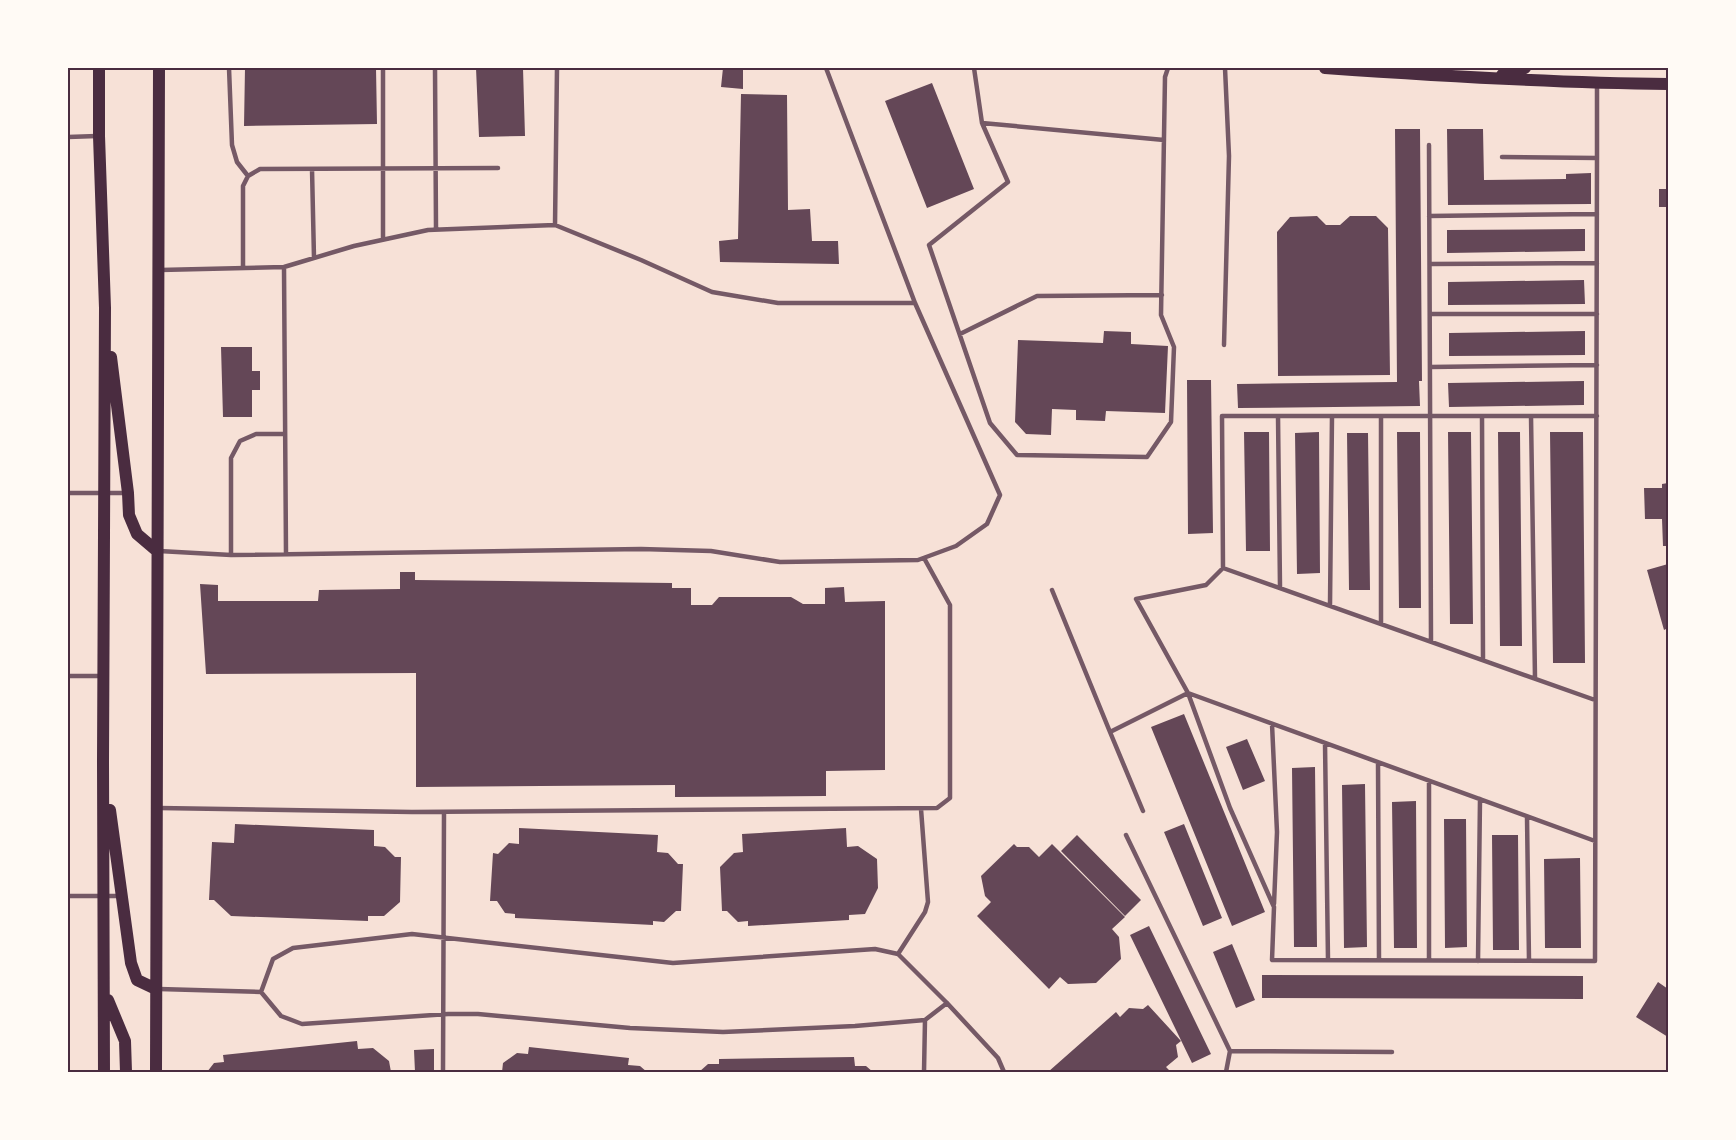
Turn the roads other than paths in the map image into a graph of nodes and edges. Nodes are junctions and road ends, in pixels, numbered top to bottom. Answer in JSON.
{"nodes":[{"id":1,"x":99,"y":68,"type":"edge"},
{"id":2,"x":159,"y":68,"type":"edge"},
{"id":3,"x":229,"y":68,"type":"edge"},
{"id":4,"x":383,"y":68,"type":"edge"},
{"id":5,"x":435,"y":68,"type":"edge"},
{"id":6,"x":557,"y":68,"type":"edge"},
{"id":7,"x":826,"y":68,"type":"edge"},
{"id":8,"x":974,"y":68,"type":"edge"},
{"id":9,"x":1168,"y":68,"type":"edge"},
{"id":10,"x":1225,"y":68,"type":"edge"},
{"id":11,"x":1325,"y":68,"type":"edge"},
{"id":12,"x":1525,"y":68,"type":"edge"},
{"id":13,"x":1496,"y":78,"type":"junction"},
{"id":14,"x":1598,"y":84,"type":"junction"},
{"id":15,"x":1668,"y":84,"type":"edge"},
{"id":16,"x":982,"y":123,"type":"junction"},
{"id":17,"x":99,"y":136,"type":"junction"},
{"id":18,"x":68,"y":137,"type":"edge"},
{"id":19,"x":1164,"y":140,"type":"junction"},
{"id":20,"x":1429,"y":145,"type":"dead end"},
{"id":21,"x":1502,"y":157,"type":"dead end"},
{"id":22,"x":1597,"y":158,"type":"junction"},
{"id":23,"x":498,"y":168,"type":"dead end"},
{"id":24,"x":312,"y":169,"type":"junction"},
{"id":25,"x":382,"y":169,"type":"junction"},
{"id":26,"x":436,"y":169,"type":"junction"},
{"id":27,"x":248,"y":176,"type":"junction"},
{"id":28,"x":1598,"y":214,"type":"junction"},
{"id":29,"x":1429,"y":216,"type":"junction"},
{"id":30,"x":555,"y":225,"type":"junction"},
{"id":31,"x":436,"y":229,"type":"junction"},
{"id":32,"x":382,"y":239,"type":"junction"},
{"id":33,"x":314,"y":258,"type":"junction"},
{"id":34,"x":1597,"y":263,"type":"junction"},
{"id":35,"x":1430,"y":264,"type":"junction"},
{"id":36,"x":284,"y":267,"type":"junction"},
{"id":37,"x":243,"y":268,"type":"junction"},
{"id":38,"x":158,"y":270,"type":"junction"},
{"id":39,"x":1162,"y":295,"type":"junction"},
{"id":40,"x":915,"y":303,"type":"junction"},
{"id":41,"x":105,"y":308,"type":"junction"},
{"id":42,"x":1430,"y":314,"type":"junction"},
{"id":43,"x":1598,"y":314,"type":"junction"},
{"id":44,"x":960,"y":334,"type":"junction"},
{"id":45,"x":1224,"y":345,"type":"dead end"},
{"id":46,"x":1598,"y":365,"type":"junction"},
{"id":47,"x":1430,"y":367,"type":"junction"},
{"id":48,"x":1278,"y":416,"type":"junction"},
{"id":49,"x":1332,"y":416,"type":"junction"},
{"id":50,"x":1381,"y":416,"type":"junction"},
{"id":51,"x":1430,"y":416,"type":"junction"},
{"id":52,"x":1482,"y":416,"type":"junction"},
{"id":53,"x":1531,"y":416,"type":"junction"},
{"id":54,"x":1597,"y":416,"type":"junction"},
{"id":55,"x":285,"y":434,"type":"junction"},
{"id":56,"x":68,"y":493,"type":"edge"},
{"id":57,"x":104,"y":493,"type":"junction"},
{"id":58,"x":128,"y":493,"type":"junction"},
{"id":59,"x":157,"y":551,"type":"junction"},
{"id":60,"x":286,"y":554,"type":"junction"},
{"id":61,"x":231,"y":555,"type":"junction"},
{"id":62,"x":924,"y":558,"type":"junction"},
{"id":63,"x":1223,"y":568,"type":"junction"},
{"id":64,"x":1280,"y":587,"type":"junction"},
{"id":65,"x":1052,"y":590,"type":"dead end"},
{"id":66,"x":1330,"y":605,"type":"junction"},
{"id":67,"x":1381,"y":623,"type":"junction"},
{"id":68,"x":1431,"y":641,"type":"junction"},
{"id":69,"x":1482,"y":659,"type":"junction"},
{"id":70,"x":68,"y":676,"type":"edge"},
{"id":71,"x":104,"y":676,"type":"junction"},
{"id":72,"x":1535,"y":678,"type":"junction"},
{"id":73,"x":1188,"y":693,"type":"junction"},
{"id":74,"x":1596,"y":700,"type":"junction"},
{"id":75,"x":1272,"y":724,"type":"junction"},
{"id":76,"x":1110,"y":732,"type":"junction"},
{"id":77,"x":1325,"y":743,"type":"junction"},
{"id":78,"x":103,"y":762,"type":"junction"},
{"id":79,"x":1378,"y":762,"type":"junction"},
{"id":80,"x":1429,"y":781,"type":"junction"},
{"id":81,"x":1480,"y":799,"type":"junction"},
{"id":82,"x":157,"y":807,"type":"junction"},
{"id":83,"x":921,"y":809,"type":"junction"},
{"id":84,"x":1143,"y":811,"type":"dead end"},
{"id":85,"x":444,"y":812,"type":"junction"},
{"id":86,"x":1527,"y":816,"type":"junction"},
{"id":87,"x":1126,"y":835,"type":"dead end"},
{"id":88,"x":1595,"y":841,"type":"junction"},
{"id":89,"x":68,"y":896,"type":"edge"},
{"id":90,"x":104,"y":896,"type":"junction"},
{"id":91,"x":122,"y":896,"type":"junction"},
{"id":92,"x":1274,"y":907,"type":"junction"},
{"id":93,"x":442,"y":937,"type":"junction"},
{"id":94,"x":898,"y":954,"type":"junction"},
{"id":95,"x":1328,"y":960,"type":"junction"},
{"id":96,"x":1379,"y":960,"type":"junction"},
{"id":97,"x":1429,"y":960,"type":"junction"},
{"id":98,"x":1478,"y":961,"type":"junction"},
{"id":99,"x":1529,"y":961,"type":"junction"},
{"id":100,"x":156,"y":989,"type":"junction"},
{"id":101,"x":261,"y":992,"type":"junction"},
{"id":102,"x":105,"y":994,"type":"junction"},
{"id":103,"x":947,"y":1003,"type":"junction"},
{"id":104,"x":442,"y":1015,"type":"junction"},
{"id":105,"x":925,"y":1020,"type":"junction"},
{"id":106,"x":1230,"y":1051,"type":"junction"},
{"id":107,"x":1392,"y":1052,"type":"dead end"},
{"id":108,"x":105,"y":1072,"type":"edge"},
{"id":109,"x":126,"y":1072,"type":"edge"},
{"id":110,"x":156,"y":1072,"type":"edge"},
{"id":111,"x":443,"y":1072,"type":"edge"},
{"id":112,"x":924,"y":1072,"type":"edge"},
{"id":113,"x":1004,"y":1072,"type":"edge"},
{"id":114,"x":1226,"y":1072,"type":"edge"}],
"edges":[{"from":1,"to":17,"type":"main road"},
{"from":2,"to":38,"type":"main road"},
{"from":3,"to":27,"type":"lane"},
{"from":4,"to":25,"type":"lane"},
{"from":5,"to":26,"type":"lane"},
{"from":6,"to":30,"type":"lane"},
{"from":7,"to":40,"type":"lane"},
{"from":8,"to":16,"type":"lane"},
{"from":9,"to":19,"type":"lane"},
{"from":10,"to":45,"type":"lane"},
{"from":11,"to":13,"type":"main road"},
{"from":12,"to":13,"type":"main road"},
{"from":13,"to":14,"type":"main road"},
{"from":14,"to":15,"type":"main road"},
{"from":14,"to":22,"type":"lane"},
{"from":16,"to":19,"type":"lane"},
{"from":16,"to":44,"type":"lane"},
{"from":17,"to":18,"type":"lane"},
{"from":17,"to":41,"type":"main road"},
{"from":19,"to":39,"type":"lane"},
{"from":20,"to":29,"type":"lane"},
{"from":21,"to":22,"type":"lane"},
{"from":22,"to":28,"type":"lane"},
{"from":23,"to":26,"type":"lane"},
{"from":24,"to":25,"type":"lane"},
{"from":24,"to":27,"type":"lane"},
{"from":24,"to":33,"type":"lane"},
{"from":25,"to":26,"type":"lane"},
{"from":25,"to":32,"type":"lane"},
{"from":26,"to":31,"type":"lane"},
{"from":27,"to":37,"type":"lane"},
{"from":28,"to":29,"type":"lane"},
{"from":28,"to":34,"type":"lane"},
{"from":29,"to":35,"type":"lane"},
{"from":30,"to":31,"type":"lane"},
{"from":30,"to":40,"type":"lane"},
{"from":31,"to":32,"type":"lane"},
{"from":32,"to":33,"type":"lane"},
{"from":33,"to":36,"type":"lane"},
{"from":34,"to":35,"type":"lane"},
{"from":34,"to":43,"type":"lane"},
{"from":35,"to":42,"type":"lane"},
{"from":36,"to":37,"type":"lane"},
{"from":36,"to":55,"type":"lane"},
{"from":37,"to":38,"type":"lane"},
{"from":38,"to":59,"type":"main road"},
{"from":39,"to":44,"type":"lane"},
{"from":39,"to":44,"type":"lane"},
{"from":40,"to":62,"type":"lane"},
{"from":41,"to":57,"type":"main road"},
{"from":41,"to":58,"type":"main road"},
{"from":42,"to":43,"type":"lane"},
{"from":42,"to":47,"type":"lane"},
{"from":43,"to":46,"type":"lane"},
{"from":46,"to":47,"type":"lane"},
{"from":46,"to":54,"type":"lane"},
{"from":47,"to":51,"type":"lane"},
{"from":48,"to":49,"type":"lane"},
{"from":48,"to":63,"type":"lane"},
{"from":48,"to":64,"type":"lane"},
{"from":49,"to":50,"type":"lane"},
{"from":49,"to":66,"type":"lane"},
{"from":50,"to":51,"type":"lane"},
{"from":50,"to":67,"type":"lane"},
{"from":51,"to":52,"type":"lane"},
{"from":51,"to":68,"type":"lane"},
{"from":52,"to":53,"type":"lane"},
{"from":52,"to":69,"type":"lane"},
{"from":53,"to":54,"type":"lane"},
{"from":53,"to":72,"type":"lane"},
{"from":54,"to":74,"type":"lane"},
{"from":55,"to":60,"type":"lane"},
{"from":55,"to":61,"type":"lane"},
{"from":56,"to":57,"type":"lane"},
{"from":57,"to":58,"type":"lane"},
{"from":57,"to":71,"type":"main road"},
{"from":58,"to":59,"type":"main road"},
{"from":59,"to":61,"type":"lane"},
{"from":59,"to":82,"type":"main road"},
{"from":60,"to":61,"type":"lane"},
{"from":60,"to":62,"type":"lane"},
{"from":62,"to":83,"type":"lane"},
{"from":63,"to":64,"type":"lane"},
{"from":63,"to":73,"type":"lane"},
{"from":64,"to":66,"type":"lane"},
{"from":65,"to":76,"type":"lane"},
{"from":66,"to":67,"type":"lane"},
{"from":67,"to":68,"type":"lane"},
{"from":68,"to":69,"type":"lane"},
{"from":69,"to":72,"type":"lane"},
{"from":70,"to":71,"type":"lane"},
{"from":71,"to":78,"type":"main road"},
{"from":72,"to":74,"type":"lane"},
{"from":73,"to":75,"type":"lane"},
{"from":73,"to":76,"type":"lane"},
{"from":73,"to":92,"type":"lane"},
{"from":74,"to":88,"type":"lane"},
{"from":75,"to":77,"type":"lane"},
{"from":75,"to":92,"type":"lane"},
{"from":76,"to":84,"type":"lane"},
{"from":77,"to":79,"type":"lane"},
{"from":77,"to":95,"type":"lane"},
{"from":78,"to":90,"type":"main road"},
{"from":78,"to":91,"type":"main road"},
{"from":79,"to":80,"type":"lane"},
{"from":79,"to":96,"type":"lane"},
{"from":80,"to":81,"type":"lane"},
{"from":80,"to":97,"type":"lane"},
{"from":81,"to":86,"type":"lane"},
{"from":81,"to":98,"type":"lane"},
{"from":82,"to":85,"type":"lane"},
{"from":82,"to":100,"type":"main road"},
{"from":83,"to":85,"type":"lane"},
{"from":83,"to":94,"type":"lane"},
{"from":85,"to":93,"type":"lane"},
{"from":86,"to":88,"type":"lane"},
{"from":86,"to":99,"type":"lane"},
{"from":87,"to":106,"type":"lane"},
{"from":88,"to":99,"type":"lane"},
{"from":89,"to":90,"type":"lane"},
{"from":90,"to":91,"type":"lane"},
{"from":90,"to":102,"type":"main road"},
{"from":91,"to":100,"type":"main road"},
{"from":92,"to":95,"type":"lane"},
{"from":93,"to":94,"type":"lane"},
{"from":93,"to":101,"type":"lane"},
{"from":93,"to":104,"type":"lane"},
{"from":94,"to":103,"type":"lane"},
{"from":95,"to":96,"type":"lane"},
{"from":96,"to":97,"type":"lane"},
{"from":97,"to":98,"type":"lane"},
{"from":98,"to":99,"type":"lane"},
{"from":100,"to":101,"type":"lane"},
{"from":100,"to":110,"type":"main road"},
{"from":101,"to":104,"type":"lane"},
{"from":102,"to":108,"type":"main road"},
{"from":102,"to":109,"type":"main road"},
{"from":103,"to":105,"type":"lane"},
{"from":103,"to":113,"type":"lane"},
{"from":104,"to":105,"type":"lane"},
{"from":104,"to":111,"type":"lane"},
{"from":105,"to":112,"type":"lane"},
{"from":106,"to":107,"type":"lane"},
{"from":106,"to":114,"type":"lane"}]}
